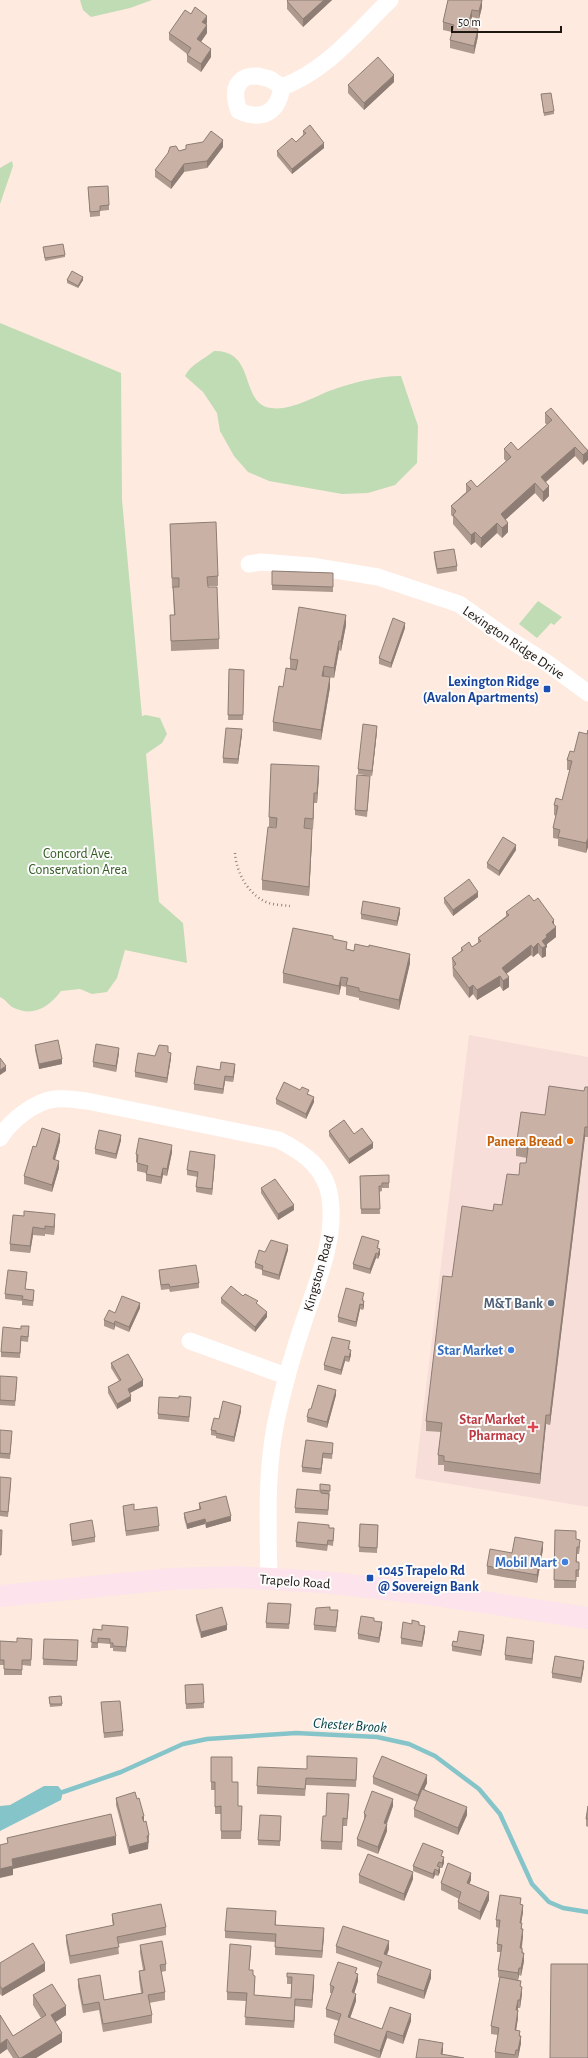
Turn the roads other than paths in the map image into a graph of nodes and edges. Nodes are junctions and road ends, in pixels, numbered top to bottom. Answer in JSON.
{"nodes":[{"id":1,"x":390,"y":0,"type":"edge"},
{"id":2,"x":282,"y":87,"type":"dead end"},
{"id":3,"x":249,"y":564,"type":"dead end"},
{"id":4,"x":588,"y":693,"type":"edge"},
{"id":5,"x":0,"y":1138,"type":"edge"},
{"id":6,"x":190,"y":1341,"type":"dead end"},
{"id":7,"x":286,"y":1376,"type":"junction"},
{"id":8,"x":269,"y":1579,"type":"junction"},
{"id":9,"x":0,"y":1596,"type":"edge"},
{"id":10,"x":588,"y":1618,"type":"edge"}],
"edges":[{"from":1,"to":2,"type":"street"},
{"from":3,"to":4,"type":"street","name":"Lexington Ridge Drive"},
{"from":5,"to":7,"type":"street","name":"Kingston Road"},
{"from":6,"to":7,"type":"street"},
{"from":7,"to":8,"type":"street","name":"Kingston Road"},
{"from":8,"to":9,"type":"main road","name":"Trapelo Road"},
{"from":8,"to":10,"type":"main road","name":"Trapelo Road"}]}
